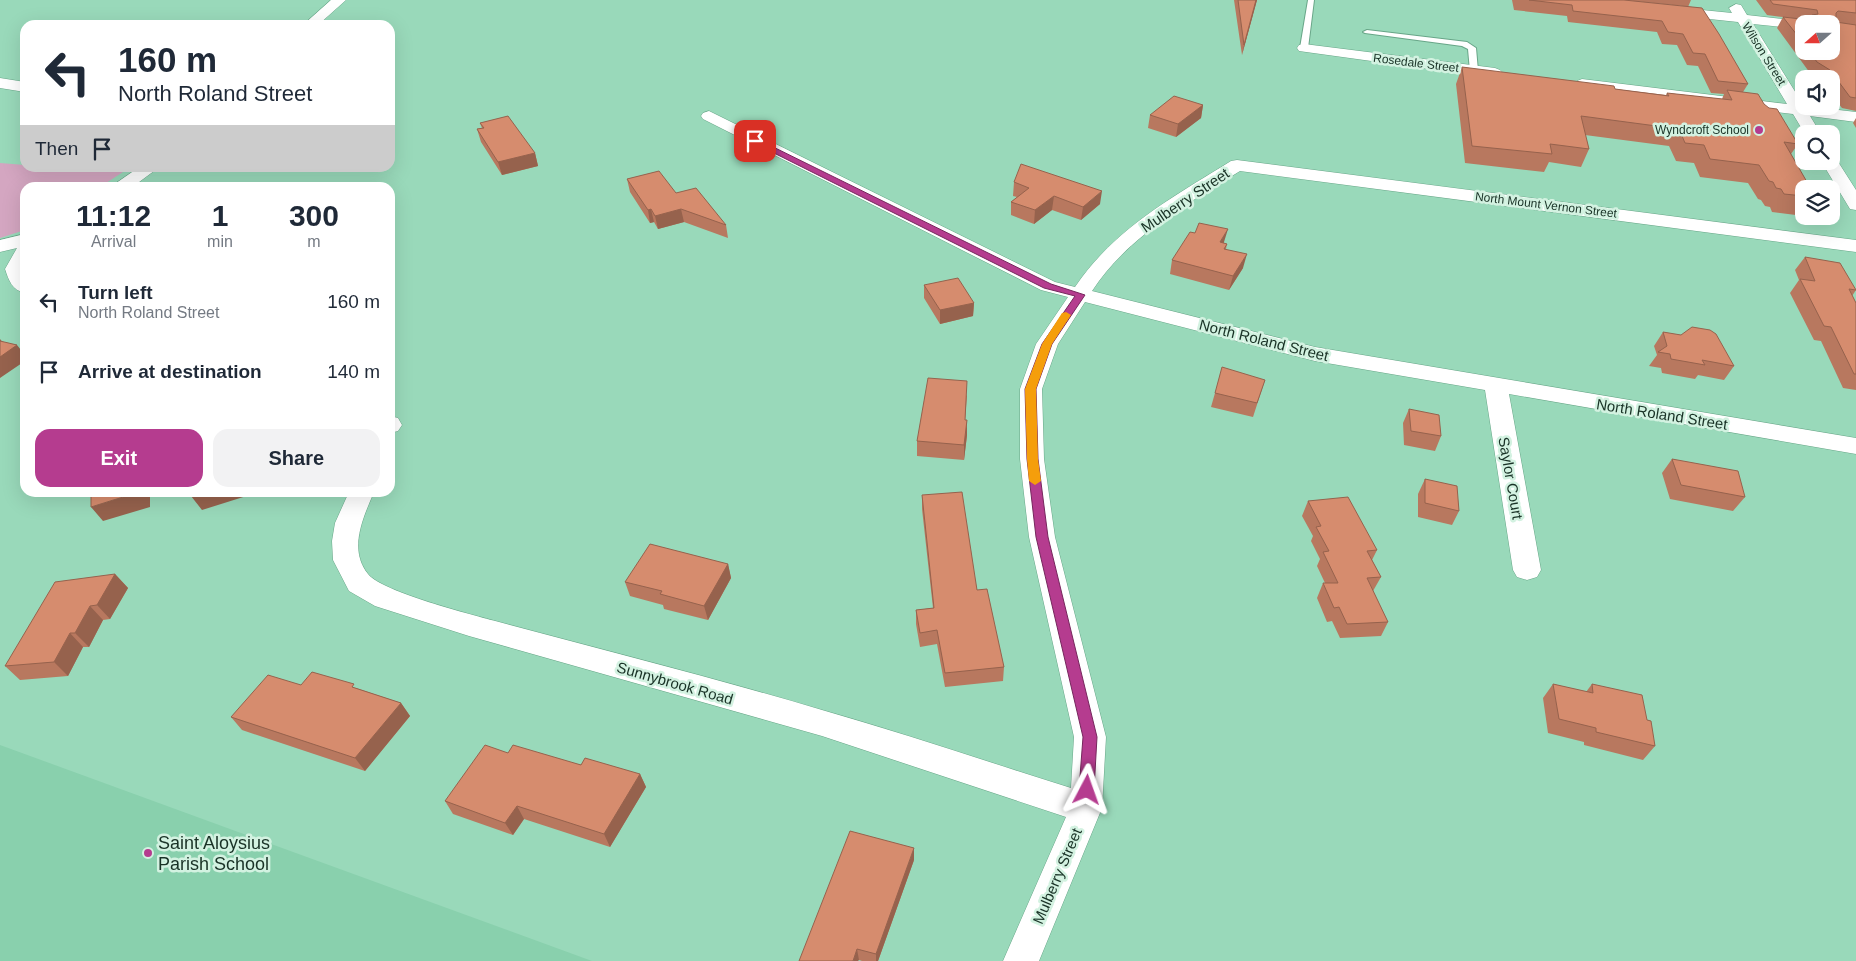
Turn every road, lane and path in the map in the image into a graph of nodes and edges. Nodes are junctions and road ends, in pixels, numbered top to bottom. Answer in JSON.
{"nodes":[{"id":1,"x":339,"y":0,"type":"edge"},
{"id":2,"x":1311,"y":0,"type":"edge"},
{"id":3,"x":1730,"y":0,"type":"edge"},
{"id":4,"x":1655,"y":9,"type":"edge"},
{"id":5,"x":1742,"y":19,"type":"junction"},
{"id":6,"x":316,"y":20,"type":"edge"},
{"id":7,"x":1795,"y":24,"type":"edge"},
{"id":8,"x":1367,"y":32,"type":"dead end"},
{"id":9,"x":1304,"y":48,"type":"joint"},
{"id":10,"x":1474,"y":71,"type":"junction"},
{"id":11,"x":1513,"y":75,"type":"edge"},
{"id":12,"x":1562,"y":81,"type":"edge"},
{"id":13,"x":0,"y":83,"type":"edge"},
{"id":14,"x":20,"y":86,"type":"edge"},
{"id":15,"x":1795,"y":104,"type":"edge"},
{"id":16,"x":1795,"y":110,"type":"edge"},
{"id":17,"x":1840,"y":115,"type":"edge"},
{"id":18,"x":709,"y":116,"type":"dead end"},
{"id":19,"x":1856,"y":117,"type":"edge"},
{"id":20,"x":1237,"y":165,"type":"joint"},
{"id":21,"x":1835,"y":170,"type":"edge"},
{"id":22,"x":144,"y":172,"type":"edge"},
{"id":23,"x":128,"y":182,"type":"edge"},
{"id":24,"x":1856,"y":205,"type":"edge"},
{"id":25,"x":20,"y":241,"type":"edge"},
{"id":26,"x":0,"y":246,"type":"edge"},
{"id":27,"x":1856,"y":246,"type":"edge"},
{"id":28,"x":20,"y":260,"type":"edge"},
{"id":29,"x":20,"y":282,"type":"edge"},
{"id":30,"x":0,"y":283,"type":"edge"},
{"id":31,"x":20,"y":287,"type":"edge"},
{"id":32,"x":1080,"y":295,"type":"junction"},
{"id":33,"x":1496,"y":386,"type":"junction"},
{"id":34,"x":1856,"y":446,"type":"edge"},
{"id":35,"x":360,"y":497,"type":"edge"},
{"id":36,"x":1527,"y":570,"type":"dead end"},
{"id":37,"x":1086,"y":808,"type":"junction"},
{"id":38,"x":1021,"y":961,"type":"edge"}],
"edges":[{"from":1,"to":6,"type":"street"},
{"from":2,"to":9,"type":"lane"},
{"from":3,"to":5,"type":"street","name":"Wilson Street"},
{"from":4,"to":5,"type":"street"},
{"from":5,"to":7,"type":"street"},
{"from":5,"to":15,"type":"street","name":"Wilson Street"},
{"from":8,"to":10,"type":"lane"},
{"from":9,"to":10,"type":"street","name":"Rosedale Street"},
{"from":10,"to":11,"type":"street","name":"Rosedale Street"},
{"from":12,"to":16,"type":"street"},
{"from":13,"to":14,"type":"street"},
{"from":17,"to":19,"type":"street"},
{"from":18,"to":32,"type":"street","name":"North Roland Street"},
{"from":20,"to":27,"type":"street","name":"North Mount Vernon Street"},
{"from":20,"to":32,"type":"street","name":"Mulberry Street"},
{"from":21,"to":24,"type":"street"},
{"from":22,"to":23,"type":"street"},
{"from":25,"to":26,"type":"street"},
{"from":28,"to":29,"type":"street"},
{"from":30,"to":31,"type":"street"},
{"from":32,"to":33,"type":"street","name":"North Roland Street"},
{"from":32,"to":37,"type":"street","name":"Mulberry Street"},
{"from":33,"to":34,"type":"street","name":"North Roland Street"},
{"from":33,"to":36,"type":"street","name":"Saylor Court"},
{"from":35,"to":37,"type":"street","name":"Sunnybrook Road"},
{"from":37,"to":38,"type":"street","name":"Mulberry Street"}]}
